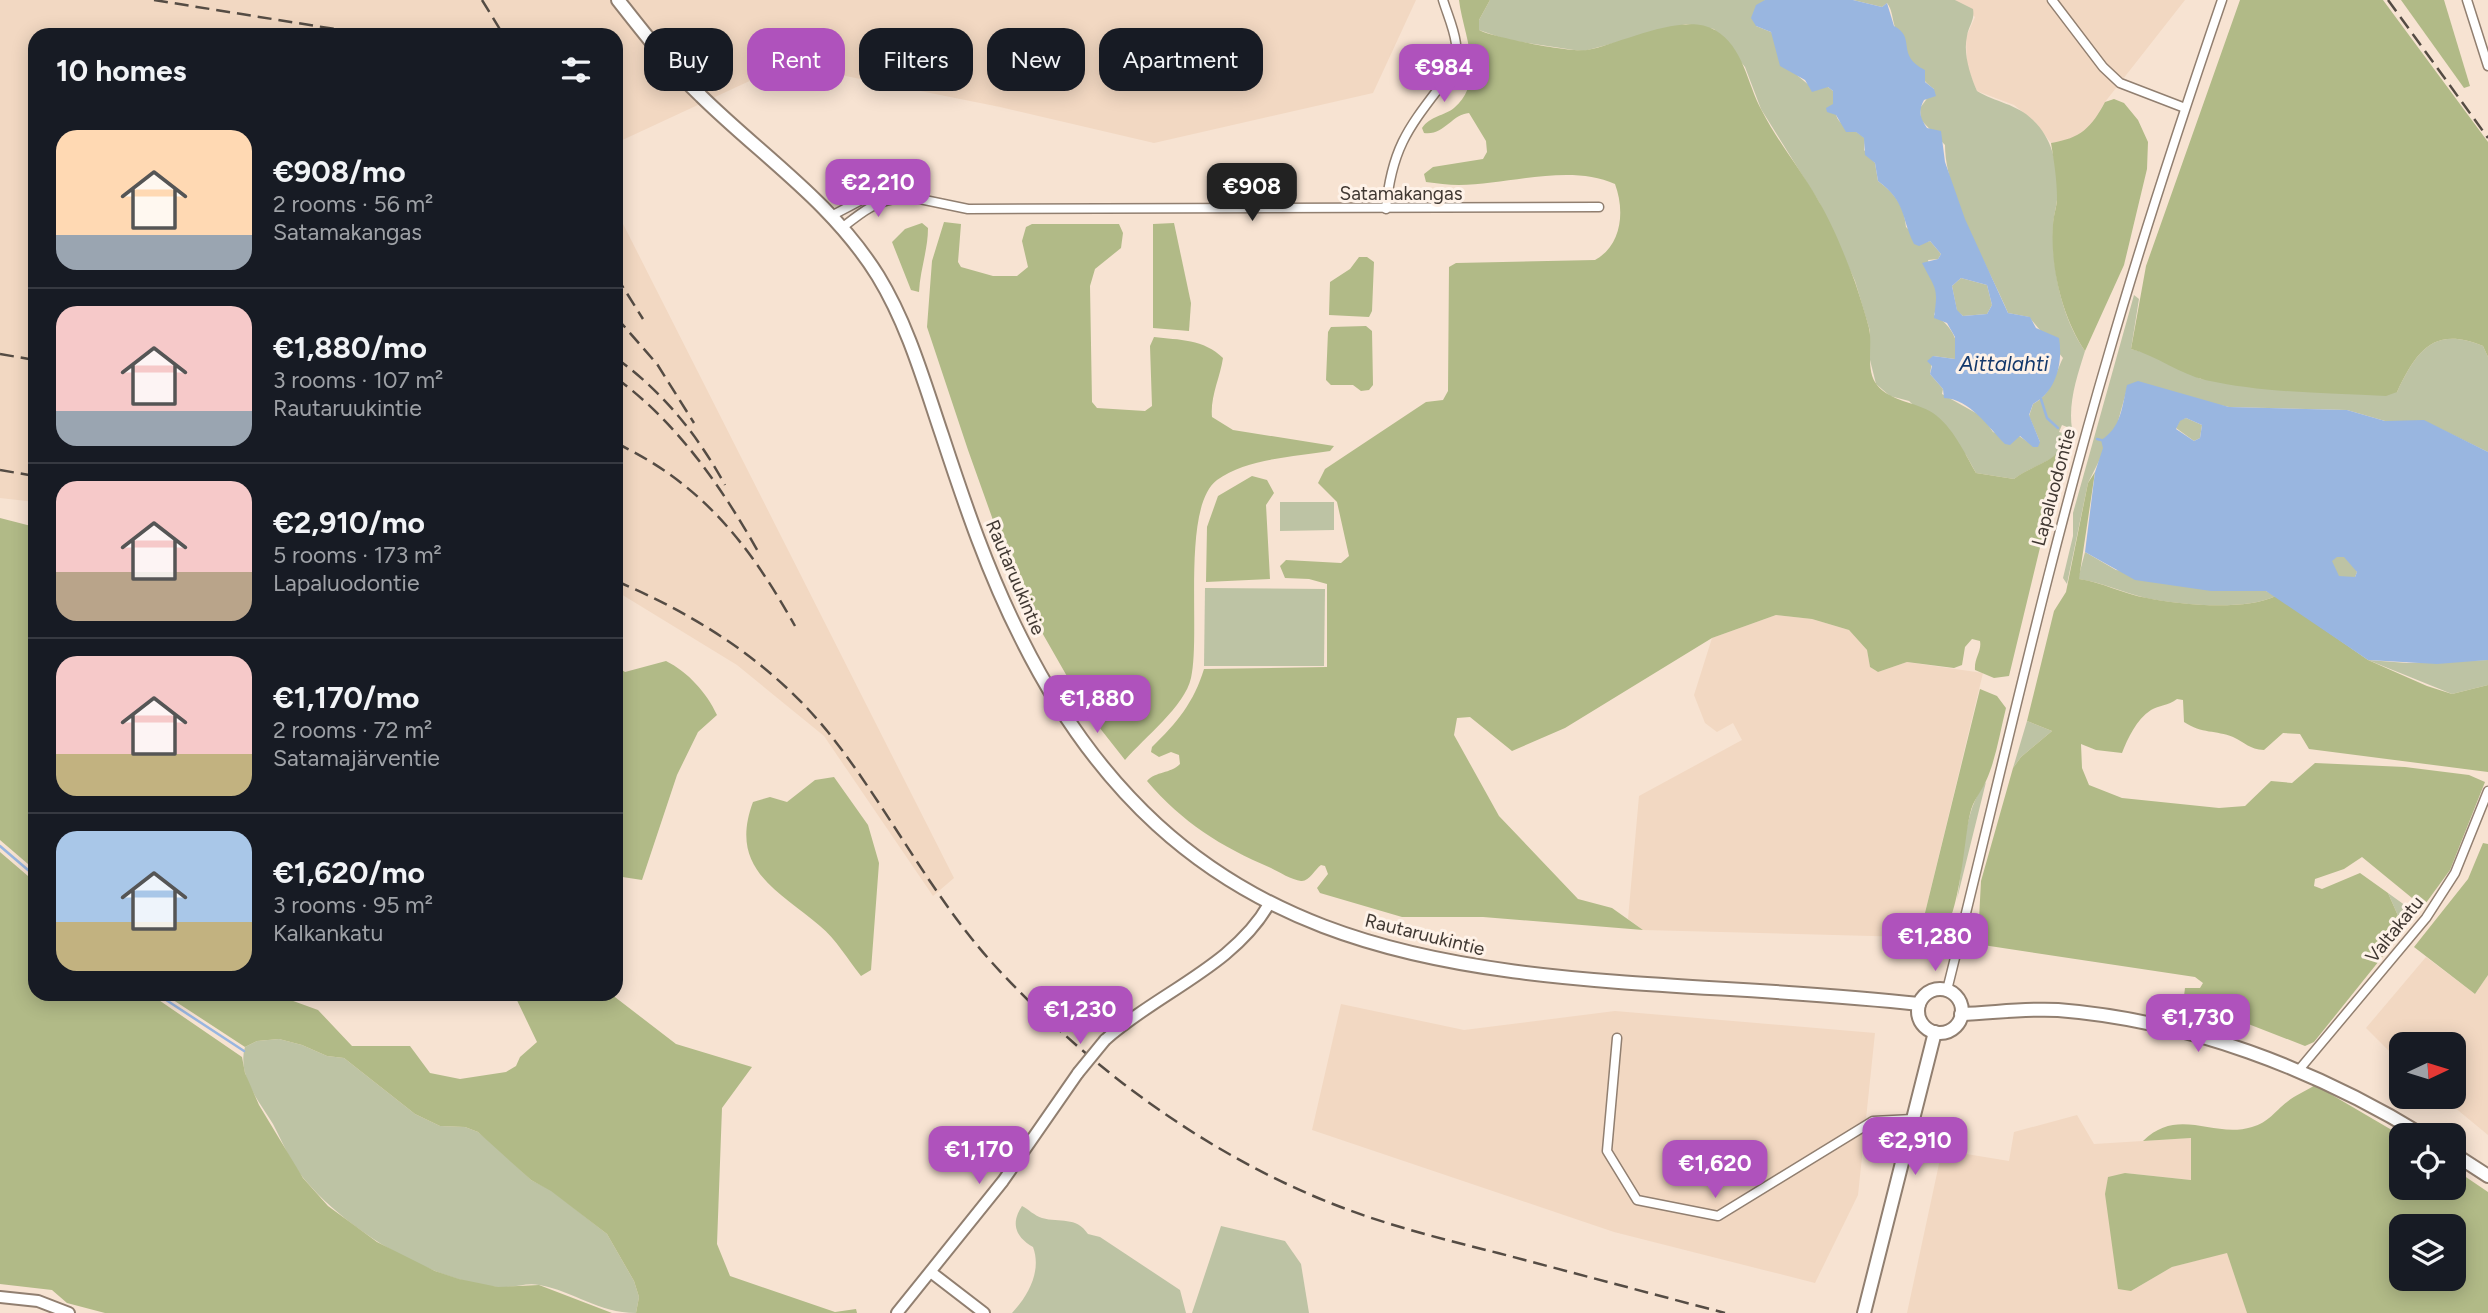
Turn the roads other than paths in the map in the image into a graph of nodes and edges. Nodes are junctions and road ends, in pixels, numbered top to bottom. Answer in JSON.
{"nodes":[{"id":1,"x":618,"y":0,"type":"edge"},
{"id":2,"x":1443,"y":0,"type":"edge"},
{"id":3,"x":2052,"y":0,"type":"edge"},
{"id":4,"x":2222,"y":0,"type":"edge"},
{"id":5,"x":2467,"y":0,"type":"edge"},
{"id":6,"x":2483,"y":41,"type":"edge"},
{"id":7,"x":2488,"y":65,"type":"edge"},
{"id":8,"x":2185,"y":108,"type":"junction"},
{"id":9,"x":910,"y":198,"type":"junction"},
{"id":10,"x":1599,"y":207,"type":"dead end"},
{"id":11,"x":1386,"y":209,"type":"junction"},
{"id":12,"x":833,"y":215,"type":"junction"},
{"id":13,"x":843,"y":227,"type":"junction"},
{"id":14,"x":2488,"y":791,"type":"edge"},
{"id":15,"x":1269,"y":904,"type":"junction"},
{"id":16,"x":1947,"y":990,"type":"junction"},
{"id":17,"x":1919,"y":1004,"type":"junction"},
{"id":18,"x":1961,"y":1014,"type":"junction"},
{"id":19,"x":1935,"y":1032,"type":"junction"},
{"id":20,"x":1617,"y":1038,"type":"dead end"},
{"id":21,"x":2298,"y":1071,"type":"junction"},
{"id":22,"x":1913,"y":1119,"type":"junction"},
{"id":23,"x":2399,"y":1123,"type":"edge"},
{"id":24,"x":2466,"y":1162,"type":"edge"},
{"id":25,"x":2488,"y":1176,"type":"edge"},
{"id":26,"x":932,"y":1273,"type":"junction"},
{"id":27,"x":0,"y":1297,"type":"edge"},
{"id":28,"x":69,"y":1313,"type":"edge"},
{"id":29,"x":897,"y":1313,"type":"edge"},
{"id":30,"x":984,"y":1313,"type":"edge"},
{"id":31,"x":1864,"y":1313,"type":"edge"}],
"edges":[{"from":1,"to":12,"type":"main road","name":"Rautaruukintie"},
{"from":2,"to":11,"type":"street"},
{"from":3,"to":8,"type":"street"},
{"from":4,"to":8,"type":"street","name":"Lapaluodontie"},
{"from":5,"to":6,"type":"street"},
{"from":6,"to":7,"type":"street"},
{"from":8,"to":16,"type":"street","name":"Lapaluodontie"},
{"from":9,"to":11,"type":"street","name":"Satamakangas"},
{"from":9,"to":12,"type":"street","name":"Satamakangas"},
{"from":9,"to":13,"type":"street","name":"Satamakangas"},
{"from":10,"to":11,"type":"street","name":"Satamakangas"},
{"from":12,"to":13,"type":"main road","name":"Rautaruukintie"},
{"from":13,"to":15,"type":"main road","name":"Rautaruukintie"},
{"from":14,"to":21,"type":"street","name":"Valtakatu"},
{"from":15,"to":17,"type":"main road","name":"Rautaruukintie"},
{"from":15,"to":26,"type":"street","bridge":true},
{"from":16,"to":17,"type":"main road"},
{"from":16,"to":18,"type":"main road"},
{"from":17,"to":19,"type":"main road"},
{"from":18,"to":19,"type":"main road"},
{"from":18,"to":21,"type":"main road"},
{"from":19,"to":22,"type":"main road"},
{"from":20,"to":22,"type":"street"},
{"from":21,"to":23,"type":"main road"},
{"from":22,"to":31,"type":"main road"},
{"from":24,"to":25,"type":"main road"},
{"from":26,"to":29,"type":"street"},
{"from":26,"to":30,"type":"street"},
{"from":27,"to":28,"type":"street"}]}
